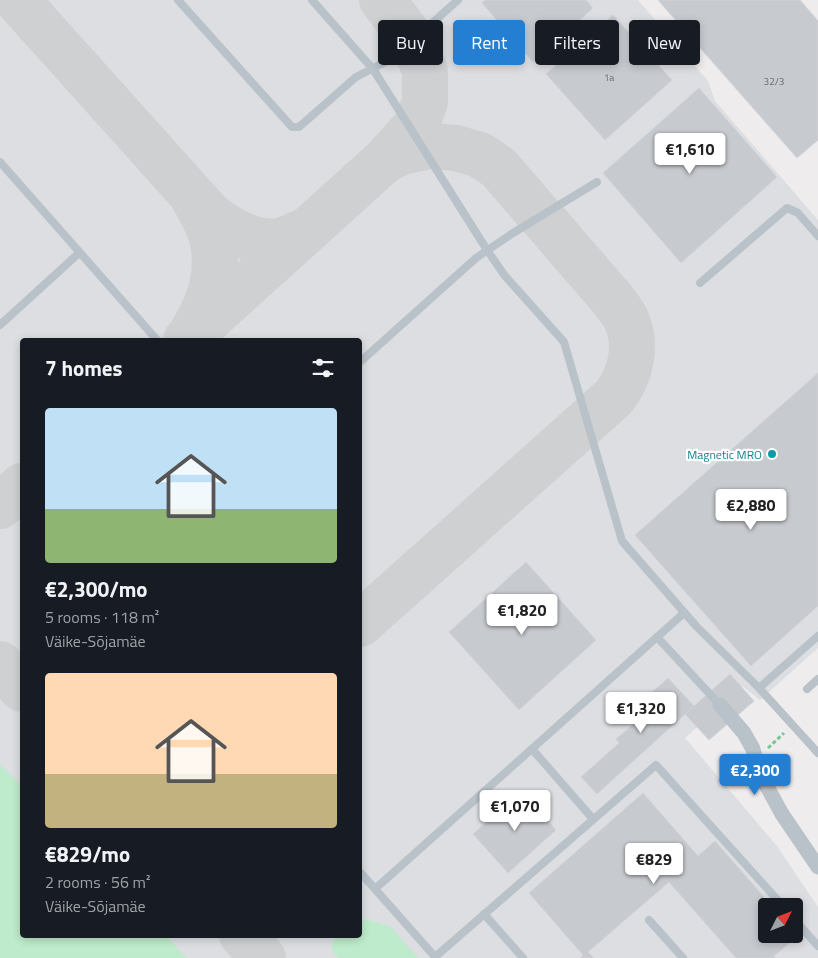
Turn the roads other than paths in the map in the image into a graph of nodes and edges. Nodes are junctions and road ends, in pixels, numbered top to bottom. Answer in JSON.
{"nodes":[{"id":1,"x":178,"y":0,"type":"edge"},
{"id":2,"x":312,"y":0,"type":"edge"},
{"id":3,"x":458,"y":0,"type":"edge"},
{"id":4,"x":374,"y":69,"type":"junction"},
{"id":5,"x":0,"y":162,"type":"edge"},
{"id":6,"x":597,"y":182,"type":"dead end"},
{"id":7,"x":818,"y":236,"type":"edge"},
{"id":8,"x":487,"y":250,"type":"junction"},
{"id":9,"x":79,"y":253,"type":"junction"},
{"id":10,"x":700,"y":283,"type":"dead end"},
{"id":11,"x":0,"y":326,"type":"edge"},
{"id":12,"x":156,"y":338,"type":"edge"},
{"id":13,"x":362,"y":360,"type":"edge"},
{"id":14,"x":684,"y":613,"type":"junction"},
{"id":15,"x":818,"y":636,"type":"edge"},
{"id":16,"x":657,"y":637,"type":"junction"},
{"id":17,"x":818,"y":679,"type":"edge"},
{"id":18,"x":759,"y":688,"type":"junction"},
{"id":19,"x":807,"y":689,"type":"dead end"},
{"id":20,"x":720,"y":705,"type":"joint"},
{"id":21,"x":532,"y":749,"type":"junction"},
{"id":22,"x":818,"y":753,"type":"edge"},
{"id":23,"x":593,"y":819,"type":"junction"},
{"id":24,"x":818,"y":867,"type":"edge"},
{"id":25,"x":362,"y":874,"type":"edge"},
{"id":26,"x":375,"y":889,"type":"junction"},
{"id":27,"x":776,"y":898,"type":"edge"},
{"id":28,"x":484,"y":914,"type":"junction"},
{"id":29,"x":649,"y":920,"type":"dead end"},
{"id":30,"x":803,"y":929,"type":"edge"},
{"id":31,"x":818,"y":946,"type":"edge"},
{"id":32,"x":435,"y":957,"type":"edge"},
{"id":33,"x":523,"y":958,"type":"edge"},
{"id":34,"x":683,"y":958,"type":"edge"}],
"edges":[{"from":1,"to":4,"type":"lane"},
{"from":2,"to":4,"type":"lane"},
{"from":3,"to":4,"type":"lane"},
{"from":4,"to":8,"type":"lane"},
{"from":5,"to":9,"type":"lane"},
{"from":6,"to":8,"type":"lane"},
{"from":7,"to":10,"type":"lane"},
{"from":8,"to":13,"type":"lane"},
{"from":8,"to":14,"type":"lane"},
{"from":9,"to":11,"type":"lane"},
{"from":9,"to":12,"type":"lane"},
{"from":14,"to":16,"type":"lane"},
{"from":14,"to":18,"type":"lane"},
{"from":15,"to":18,"type":"lane"},
{"from":16,"to":20,"type":"lane"},
{"from":16,"to":21,"type":"lane"},
{"from":17,"to":19,"type":"lane"},
{"from":18,"to":22,"type":"lane"},
{"from":20,"to":24,"type":"street"},
{"from":21,"to":23,"type":"lane"},
{"from":21,"to":26,"type":"lane"},
{"from":23,"to":27,"type":"lane"},
{"from":23,"to":28,"type":"lane"},
{"from":25,"to":26,"type":"lane"},
{"from":26,"to":32,"type":"lane"},
{"from":28,"to":32,"type":"lane"},
{"from":28,"to":33,"type":"lane"},
{"from":29,"to":34,"type":"lane"},
{"from":30,"to":31,"type":"lane"}]}
